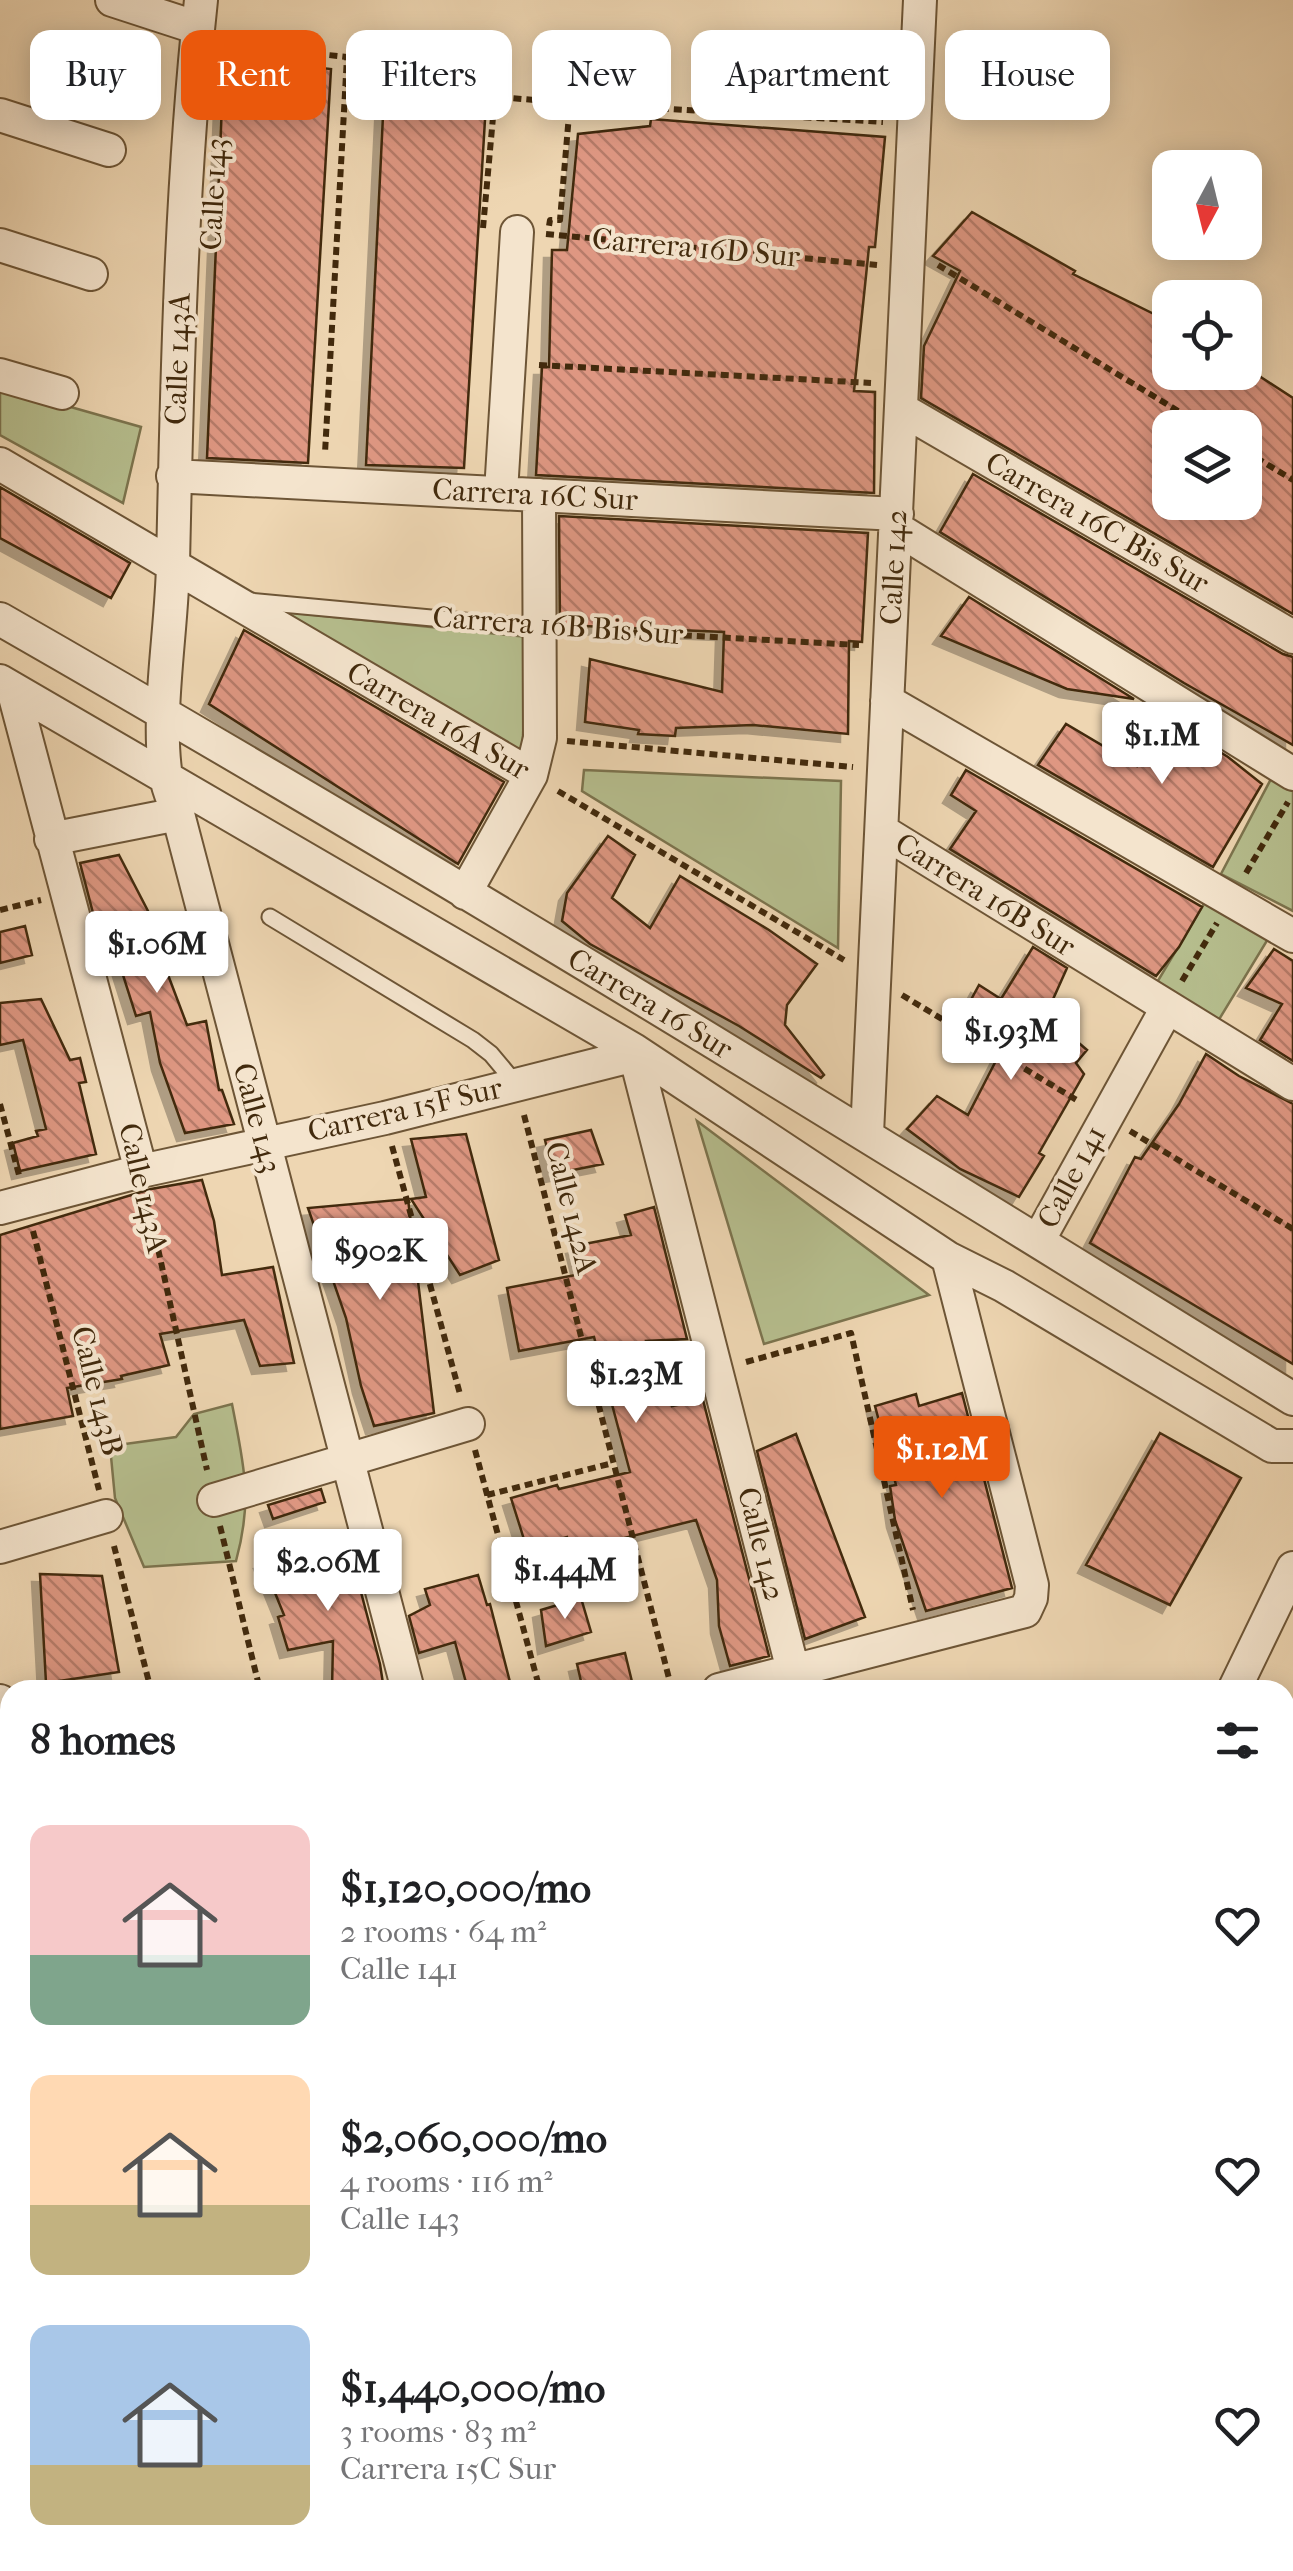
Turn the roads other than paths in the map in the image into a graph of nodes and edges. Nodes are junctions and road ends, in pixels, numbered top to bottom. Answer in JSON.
{"nodes":[{"id":1,"x":112,"y":0,"type":"edge"},
{"id":2,"x":920,"y":0,"type":"edge"},
{"id":3,"x":207,"y":24,"type":"edge"},
{"id":4,"x":0,"y":115,"type":"edge"},
{"id":5,"x":108,"y":150,"type":"dead end"},
{"id":6,"x":517,"y":232,"type":"road end"},
{"id":7,"x":0,"y":245,"type":"edge"},
{"id":8,"x":91,"y":274,"type":"dead end"},
{"id":9,"x":0,"y":375,"type":"edge"},
{"id":10,"x":62,"y":393,"type":"dead end"},
{"id":11,"x":902,"y":397,"type":"junction"},
{"id":12,"x":0,"y":464,"type":"edge"},
{"id":13,"x":173,"y":476,"type":"junction"},
{"id":14,"x":501,"y":492,"type":"junction"},
{"id":15,"x":540,"y":495,"type":"junction"},
{"id":16,"x":896,"y":521,"type":"junction"},
{"id":17,"x":173,"y":567,"type":"junction"},
{"id":18,"x":227,"y":599,"type":"junction"},
{"id":19,"x":0,"y":619,"type":"edge"},
{"id":20,"x":539,"y":628,"type":"junction"},
{"id":21,"x":1293,"y":637,"type":"edge"},
{"id":22,"x":6,"y":685,"type":"edge"},
{"id":23,"x":888,"y":701,"type":"junction"},
{"id":24,"x":164,"y":713,"type":"junction"},
{"id":25,"x":1293,"y":774,"type":"edge"},
{"id":26,"x":531,"y":775,"type":"junction"},
{"id":27,"x":166,"y":778,"type":"junction"},
{"id":28,"x":178,"y":814,"type":"junction"},
{"id":29,"x":882,"y":831,"type":"junction"},
{"id":30,"x":51,"y":840,"type":"junction"},
{"id":31,"x":465,"y":893,"type":"junction"},
{"id":32,"x":270,"y":918,"type":"dead end"},
{"id":33,"x":1293,"y":936,"type":"edge"},
{"id":34,"x":1166,"y":1008,"type":"junction"},
{"id":35,"x":635,"y":1052,"type":"junction"},
{"id":36,"x":516,"y":1084,"type":"junction"},
{"id":37,"x":1293,"y":1084,"type":"edge"},
{"id":38,"x":868,"y":1134,"type":"junction"},
{"id":39,"x":264,"y":1142,"type":"junction"},
{"id":40,"x":141,"y":1171,"type":"junction"},
{"id":41,"x":13,"y":1204,"type":"edge"},
{"id":42,"x":1038,"y":1241,"type":"junction"},
{"id":43,"x":948,"y":1258,"type":"junction"},
{"id":44,"x":1293,"y":1399,"type":"edge"},
{"id":45,"x":468,"y":1424,"type":"dead end"},
{"id":46,"x":1293,"y":1446,"type":"edge"},
{"id":47,"x":346,"y":1459,"type":"junction"},
{"id":48,"x":214,"y":1500,"type":"road end"},
{"id":49,"x":106,"y":1516,"type":"road end"},
{"id":50,"x":0,"y":1546,"type":"edge"},
{"id":51,"x":1293,"y":1568,"type":"edge"},
{"id":52,"x":405,"y":1680,"type":"edge"},
{"id":53,"x":796,"y":1680,"type":"edge"},
{"id":54,"x":1239,"y":1680,"type":"edge"}],
"edges":[{"from":1,"to":3,"type":"street"},
{"from":2,"to":11,"type":"street","name":"Calle 142"},
{"from":3,"to":13,"type":"street","name":"Calle 143A"},
{"from":4,"to":5,"type":"street"},
{"from":6,"to":14,"type":"street"},
{"from":7,"to":8,"type":"street"},
{"from":9,"to":10,"type":"street"},
{"from":11,"to":16,"type":"street","name":"Calle 142"},
{"from":11,"to":21,"type":"street","name":"Carrera 16C Bis Sur"},
{"from":12,"to":17,"type":"street","name":"Carrera 16A Sur"},
{"from":13,"to":14,"type":"street","name":"Carrera 16C Sur"},
{"from":13,"to":17,"type":"street","name":"Calle 143A"},
{"from":14,"to":15,"type":"street","name":"Carrera 16C Sur"},
{"from":15,"to":16,"type":"street","name":"Carrera 16C Sur"},
{"from":15,"to":20,"type":"street"},
{"from":16,"to":23,"type":"street","name":"Calle 142"},
{"from":16,"to":25,"type":"street","name":"Carrera 16C Sur"},
{"from":17,"to":18,"type":"street","name":"Carrera 16A Sur"},
{"from":17,"to":24,"type":"street","name":"Calle 143A"},
{"from":18,"to":20,"type":"lane","name":"Carrera 16B Bis Sur"},
{"from":18,"to":26,"type":"street","name":"Carrera 16A Sur"},
{"from":19,"to":24,"type":"street","name":"Carrera 16 Sur"},
{"from":20,"to":26,"type":"street"},
{"from":22,"to":27,"type":"street","name":"Carrera 16 Sur"},
{"from":22,"to":30,"type":"street","name":"Calle 143A"},
{"from":23,"to":29,"type":"street","name":"Calle 142"},
{"from":23,"to":33,"type":"street"},
{"from":24,"to":27,"type":"street","name":"Calle 143A"},
{"from":24,"to":31,"type":"street","name":"Carrera 16 Sur"},
{"from":26,"to":31,"type":"street"},
{"from":27,"to":28,"type":"street","name":"Calle 143"},
{"from":27,"to":35,"type":"street","name":"Carrera 16 Sur"},
{"from":28,"to":30,"type":"street"},
{"from":28,"to":39,"type":"street","name":"Calle 143"},
{"from":29,"to":34,"type":"street","name":"Carrera 16B Sur"},
{"from":29,"to":38,"type":"street","name":"Calle 142"},
{"from":30,"to":40,"type":"street","name":"Calle 143A"},
{"from":31,"to":38,"type":"street","name":"Carrera 16 Sur"},
{"from":32,"to":36,"type":"lane"},
{"from":34,"to":37,"type":"street","name":"Carrera 16B Sur"},
{"from":34,"to":42,"type":"street","name":"Calle 141"},
{"from":35,"to":36,"type":"street","name":"Carrera 15F Sur"},
{"from":35,"to":43,"type":"street","name":"Carrera 16 Sur"},
{"from":35,"to":53,"type":"street","name":"Calle 142"},
{"from":36,"to":39,"type":"street","name":"Carrera 15F Sur"},
{"from":38,"to":42,"type":"street","name":"Carrera 16 Sur"},
{"from":39,"to":40,"type":"street","name":"Carrera 15F Sur"},
{"from":39,"to":47,"type":"street","name":"Calle 143"},
{"from":40,"to":41,"type":"street","name":"Carrera 15F Sur"},
{"from":42,"to":44,"type":"street","name":"Carrera 16 Sur"},
{"from":43,"to":46,"type":"street","name":"Carrera 16 Sur"},
{"from":43,"to":53,"type":"street"},
{"from":45,"to":47,"type":"street"},
{"from":47,"to":48,"type":"street"},
{"from":47,"to":52,"type":"street","name":"Calle 143"},
{"from":49,"to":50,"type":"street"},
{"from":51,"to":54,"type":"street"}]}
